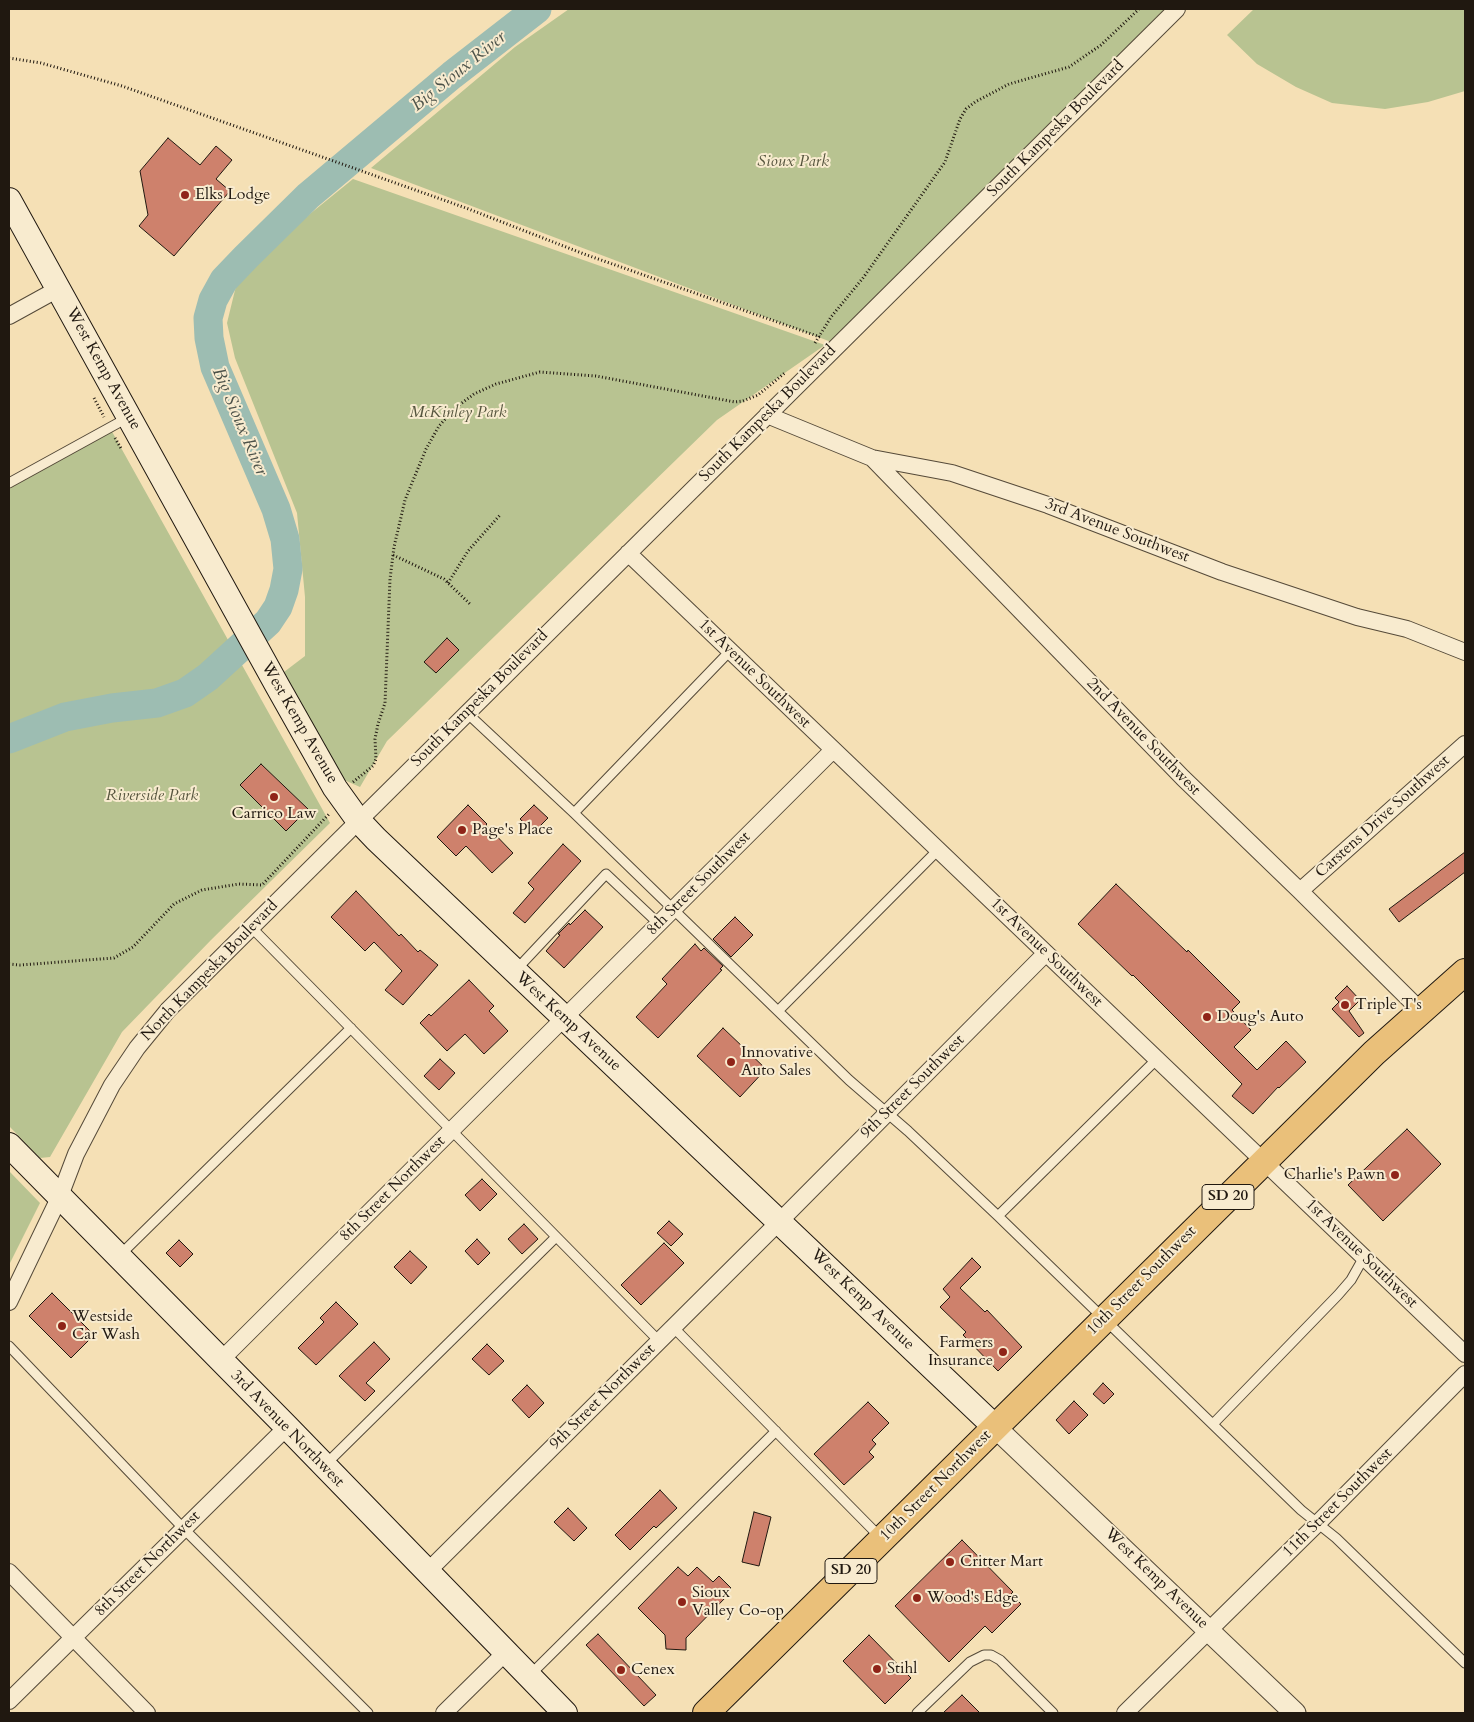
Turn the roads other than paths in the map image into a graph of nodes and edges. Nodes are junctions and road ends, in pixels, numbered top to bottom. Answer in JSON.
{"nodes":[{"id":1,"x":1178,"y":9,"type":"edge"},
{"id":2,"x":9,"y":200,"type":"edge"},
{"id":3,"x":58,"y":289,"type":"junction"},
{"id":4,"x":9,"y":316,"type":"edge"},
{"id":5,"x":767,"y":415,"type":"junction"},
{"id":6,"x":129,"y":417,"type":"junction"},
{"id":7,"x":872,"y":458,"type":"junction"},
{"id":8,"x":9,"y":483,"type":"edge"},
{"id":9,"x":628,"y":553,"type":"junction"},
{"id":10,"x":730,"y":651,"type":"junction"},
{"id":11,"x":1465,"y":652,"type":"edge"},
{"id":12,"x":467,"y":713,"type":"junction"},
{"id":13,"x":1465,"y":744,"type":"edge"},
{"id":14,"x":834,"y":750,"type":"junction"},
{"id":15,"x":574,"y":813,"type":"junction"},
{"id":16,"x":358,"y":820,"type":"junction"},
{"id":17,"x":938,"y":850,"type":"junction"},
{"id":18,"x":1300,"y":891,"type":"junction"},
{"id":19,"x":673,"y":910,"type":"junction"},
{"id":20,"x":659,"y":924,"type":"junction"},
{"id":21,"x":251,"y":927,"type":"junction"},
{"id":22,"x":1046,"y":953,"type":"junction"},
{"id":23,"x":515,"y":971,"type":"junction"},
{"id":24,"x":1465,"y":972,"type":"edge"},
{"id":25,"x":1420,"y":1010,"type":"junction"},
{"id":26,"x":778,"y":1011,"type":"junction"},
{"id":27,"x":565,"y":1018,"type":"junction"},
{"id":28,"x":351,"y":1028,"type":"junction"},
{"id":29,"x":1157,"y":1059,"type":"junction"},
{"id":30,"x":887,"y":1113,"type":"junction"},
{"id":31,"x":452,"y":1130,"type":"junction"},
{"id":32,"x":9,"y":1145,"type":"edge"},
{"id":33,"x":1264,"y":1161,"type":"junction"},
{"id":34,"x":60,"y":1196,"type":"junction"},
{"id":35,"x":998,"y":1216,"type":"junction"},
{"id":36,"x":780,"y":1222,"type":"junction"},
{"id":37,"x":556,"y":1237,"type":"junction"},
{"id":38,"x":119,"y":1256,"type":"junction"},
{"id":39,"x":1364,"y":1257,"type":"junction"},
{"id":40,"x":9,"y":1302,"type":"edge"},
{"id":41,"x":1104,"y":1319,"type":"junction"},
{"id":42,"x":673,"y":1327,"type":"junction"},
{"id":43,"x":659,"y":1341,"type":"junction"},
{"id":44,"x":9,"y":1346,"type":"edge"},
{"id":45,"x":1465,"y":1354,"type":"edge"},
{"id":46,"x":221,"y":1360,"type":"junction"},
{"id":47,"x":1465,"y":1374,"type":"edge"},
{"id":48,"x":1213,"y":1424,"type":"junction"},
{"id":49,"x":287,"y":1428,"type":"junction"},
{"id":50,"x":995,"y":1428,"type":"junction"},
{"id":51,"x":776,"y":1431,"type":"junction"},
{"id":52,"x":324,"y":1466,"type":"junction"},
{"id":53,"x":1318,"y":1523,"type":"junction"},
{"id":54,"x":184,"y":1529,"type":"junction"},
{"id":55,"x":882,"y":1539,"type":"junction"},
{"id":56,"x":9,"y":1572,"type":"edge"},
{"id":57,"x":426,"y":1572,"type":"junction"},
{"id":58,"x":1209,"y":1631,"type":"junction"},
{"id":59,"x":74,"y":1638,"type":"junction"},
{"id":60,"x":506,"y":1652,"type":"junction"},
{"id":61,"x":1465,"y":1662,"type":"edge"},
{"id":62,"x":529,"y":1676,"type":"junction"},
{"id":63,"x":9,"y":1701,"type":"edge"},
{"id":64,"x":148,"y":1713,"type":"edge"},
{"id":65,"x":368,"y":1713,"type":"edge"},
{"id":66,"x":444,"y":1713,"type":"edge"},
{"id":67,"x":565,"y":1713,"type":"edge"},
{"id":68,"x":706,"y":1713,"type":"edge"},
{"id":69,"x":917,"y":1713,"type":"edge"},
{"id":70,"x":1052,"y":1713,"type":"edge"},
{"id":71,"x":1125,"y":1713,"type":"edge"},
{"id":72,"x":1295,"y":1713,"type":"edge"}],
"edges":[{"from":1,"to":5,"type":"street","name":"South Kampeska Boulevard"},
{"from":2,"to":3,"type":"main road","name":"West Kemp Avenue"},
{"from":3,"to":4,"type":"street"},
{"from":3,"to":6,"type":"main road","name":"West Kemp Avenue"},
{"from":5,"to":7,"type":"street","name":"3rd Avenue Southwest"},
{"from":5,"to":9,"type":"street","name":"South Kampeska Boulevard"},
{"from":6,"to":8,"type":"lane"},
{"from":6,"to":16,"type":"main road","name":"West Kemp Avenue"},
{"from":7,"to":11,"type":"street","name":"3rd Avenue Southwest"},
{"from":7,"to":18,"type":"street","name":"2nd Avenue Southwest"},
{"from":9,"to":10,"type":"street","name":"1st Avenue Southwest"},
{"from":9,"to":12,"type":"street","name":"South Kampeska Boulevard"},
{"from":10,"to":14,"type":"street","name":"1st Avenue Southwest"},
{"from":10,"to":15,"type":"lane"},
{"from":12,"to":15,"type":"lane"},
{"from":12,"to":16,"type":"street","name":"South Kampeska Boulevard"},
{"from":13,"to":18,"type":"street","name":"Carstens Drive Southwest"},
{"from":14,"to":17,"type":"street","name":"1st Avenue Southwest"},
{"from":14,"to":19,"type":"street","name":"8th Street Southwest"},
{"from":15,"to":19,"type":"lane"},
{"from":16,"to":21,"type":"street","name":"North Kampeska Boulevard"},
{"from":16,"to":23,"type":"main road","name":"West Kemp Avenue"},
{"from":17,"to":22,"type":"street","name":"1st Avenue Southwest"},
{"from":17,"to":26,"type":"lane"},
{"from":18,"to":25,"type":"street","name":"2nd Avenue Southwest"},
{"from":19,"to":20,"type":"street","name":"8th Street Southwest"},
{"from":19,"to":26,"type":"lane"},
{"from":20,"to":23,"type":"lane"},
{"from":20,"to":27,"type":"street","name":"8th Street Southwest"},
{"from":21,"to":28,"type":"lane"},
{"from":21,"to":34,"type":"street","name":"North Kampeska Boulevard"},
{"from":22,"to":29,"type":"street","name":"1st Avenue Southwest"},
{"from":22,"to":30,"type":"street","name":"9th Street Southwest"},
{"from":23,"to":27,"type":"main road","name":"West Kemp Avenue"},
{"from":24,"to":25,"type":"main road","name":"10th Street Southwest","number":"SD 20"},
{"from":25,"to":33,"type":"main road","name":"10th Street Southwest","number":"SD 20"},
{"from":26,"to":30,"type":"lane"},
{"from":27,"to":31,"type":"street","name":"8th Street Northwest"},
{"from":27,"to":36,"type":"main road","name":"West Kemp Avenue"},
{"from":28,"to":31,"type":"lane"},
{"from":28,"to":38,"type":"lane"},
{"from":29,"to":33,"type":"street","name":"1st Avenue Southwest"},
{"from":29,"to":35,"type":"lane"},
{"from":30,"to":35,"type":"lane"},
{"from":30,"to":36,"type":"street","name":"9th Street Southwest"},
{"from":31,"to":37,"type":"lane"},
{"from":31,"to":46,"type":"street","name":"8th Street Northwest"},
{"from":32,"to":34,"type":"main road","name":"3rd Avenue Northwest"},
{"from":33,"to":39,"type":"street","name":"1st Avenue Southwest"},
{"from":33,"to":41,"type":"main road","name":"10th Street Southwest","number":"SD 20"},
{"from":34,"to":38,"type":"main road","name":"3rd Avenue Northwest"},
{"from":34,"to":40,"type":"street","name":"North Kampeska Boulevard"},
{"from":35,"to":41,"type":"lane"},
{"from":36,"to":42,"type":"street","name":"9th Street Northwest"},
{"from":36,"to":50,"type":"main road","name":"West Kemp Avenue"},
{"from":37,"to":43,"type":"lane"},
{"from":37,"to":52,"type":"lane"},
{"from":38,"to":46,"type":"main road","name":"3rd Avenue Northwest"},
{"from":39,"to":45,"type":"street","name":"1st Avenue Southwest"},
{"from":39,"to":48,"type":"lane"},
{"from":41,"to":48,"type":"lane"},
{"from":41,"to":50,"type":"main road","name":"10th Street Southwest","number":"SD 20"},
{"from":42,"to":43,"type":"street","name":"9th Street Northwest"},
{"from":42,"to":51,"type":"lane"},
{"from":43,"to":57,"type":"street","name":"9th Street Northwest"},
{"from":44,"to":54,"type":"lane"},
{"from":46,"to":49,"type":"main road","name":"3rd Avenue Northwest"},
{"from":47,"to":53,"type":"street","name":"11th Street Southwest"},
{"from":48,"to":53,"type":"lane"},
{"from":49,"to":52,"type":"main road","name":"3rd Avenue Northwest"},
{"from":49,"to":54,"type":"street","name":"8th Street Northwest"},
{"from":50,"to":55,"type":"main road","name":"10th Street Northwest","number":"SD 20"},
{"from":50,"to":58,"type":"street","name":"West Kemp Avenue"},
{"from":51,"to":55,"type":"lane"},
{"from":51,"to":62,"type":"lane"},
{"from":52,"to":57,"type":"main road","name":"3rd Avenue Northwest"},
{"from":53,"to":58,"type":"street","name":"11th Street Southwest"},
{"from":53,"to":61,"type":"lane"},
{"from":54,"to":59,"type":"street","name":"8th Street Northwest"},
{"from":54,"to":65,"type":"lane"},
{"from":55,"to":68,"type":"main road","name":"10th Street Northwest","number":"SD 20"},
{"from":56,"to":59,"type":"street"},
{"from":57,"to":60,"type":"main road","name":"3rd Avenue Northwest"},
{"from":58,"to":71,"type":"street","name":"11th Street Southwest"},
{"from":58,"to":72,"type":"street","name":"West Kemp Avenue"},
{"from":59,"to":63,"type":"street","name":"8th Street Northwest"},
{"from":59,"to":64,"type":"street"},
{"from":60,"to":62,"type":"main road","name":"3rd Avenue Northwest"},
{"from":60,"to":66,"type":"street"},
{"from":62,"to":67,"type":"main road","name":"3rd Avenue Northwest"},
{"from":69,"to":70,"type":"lane"}]}
